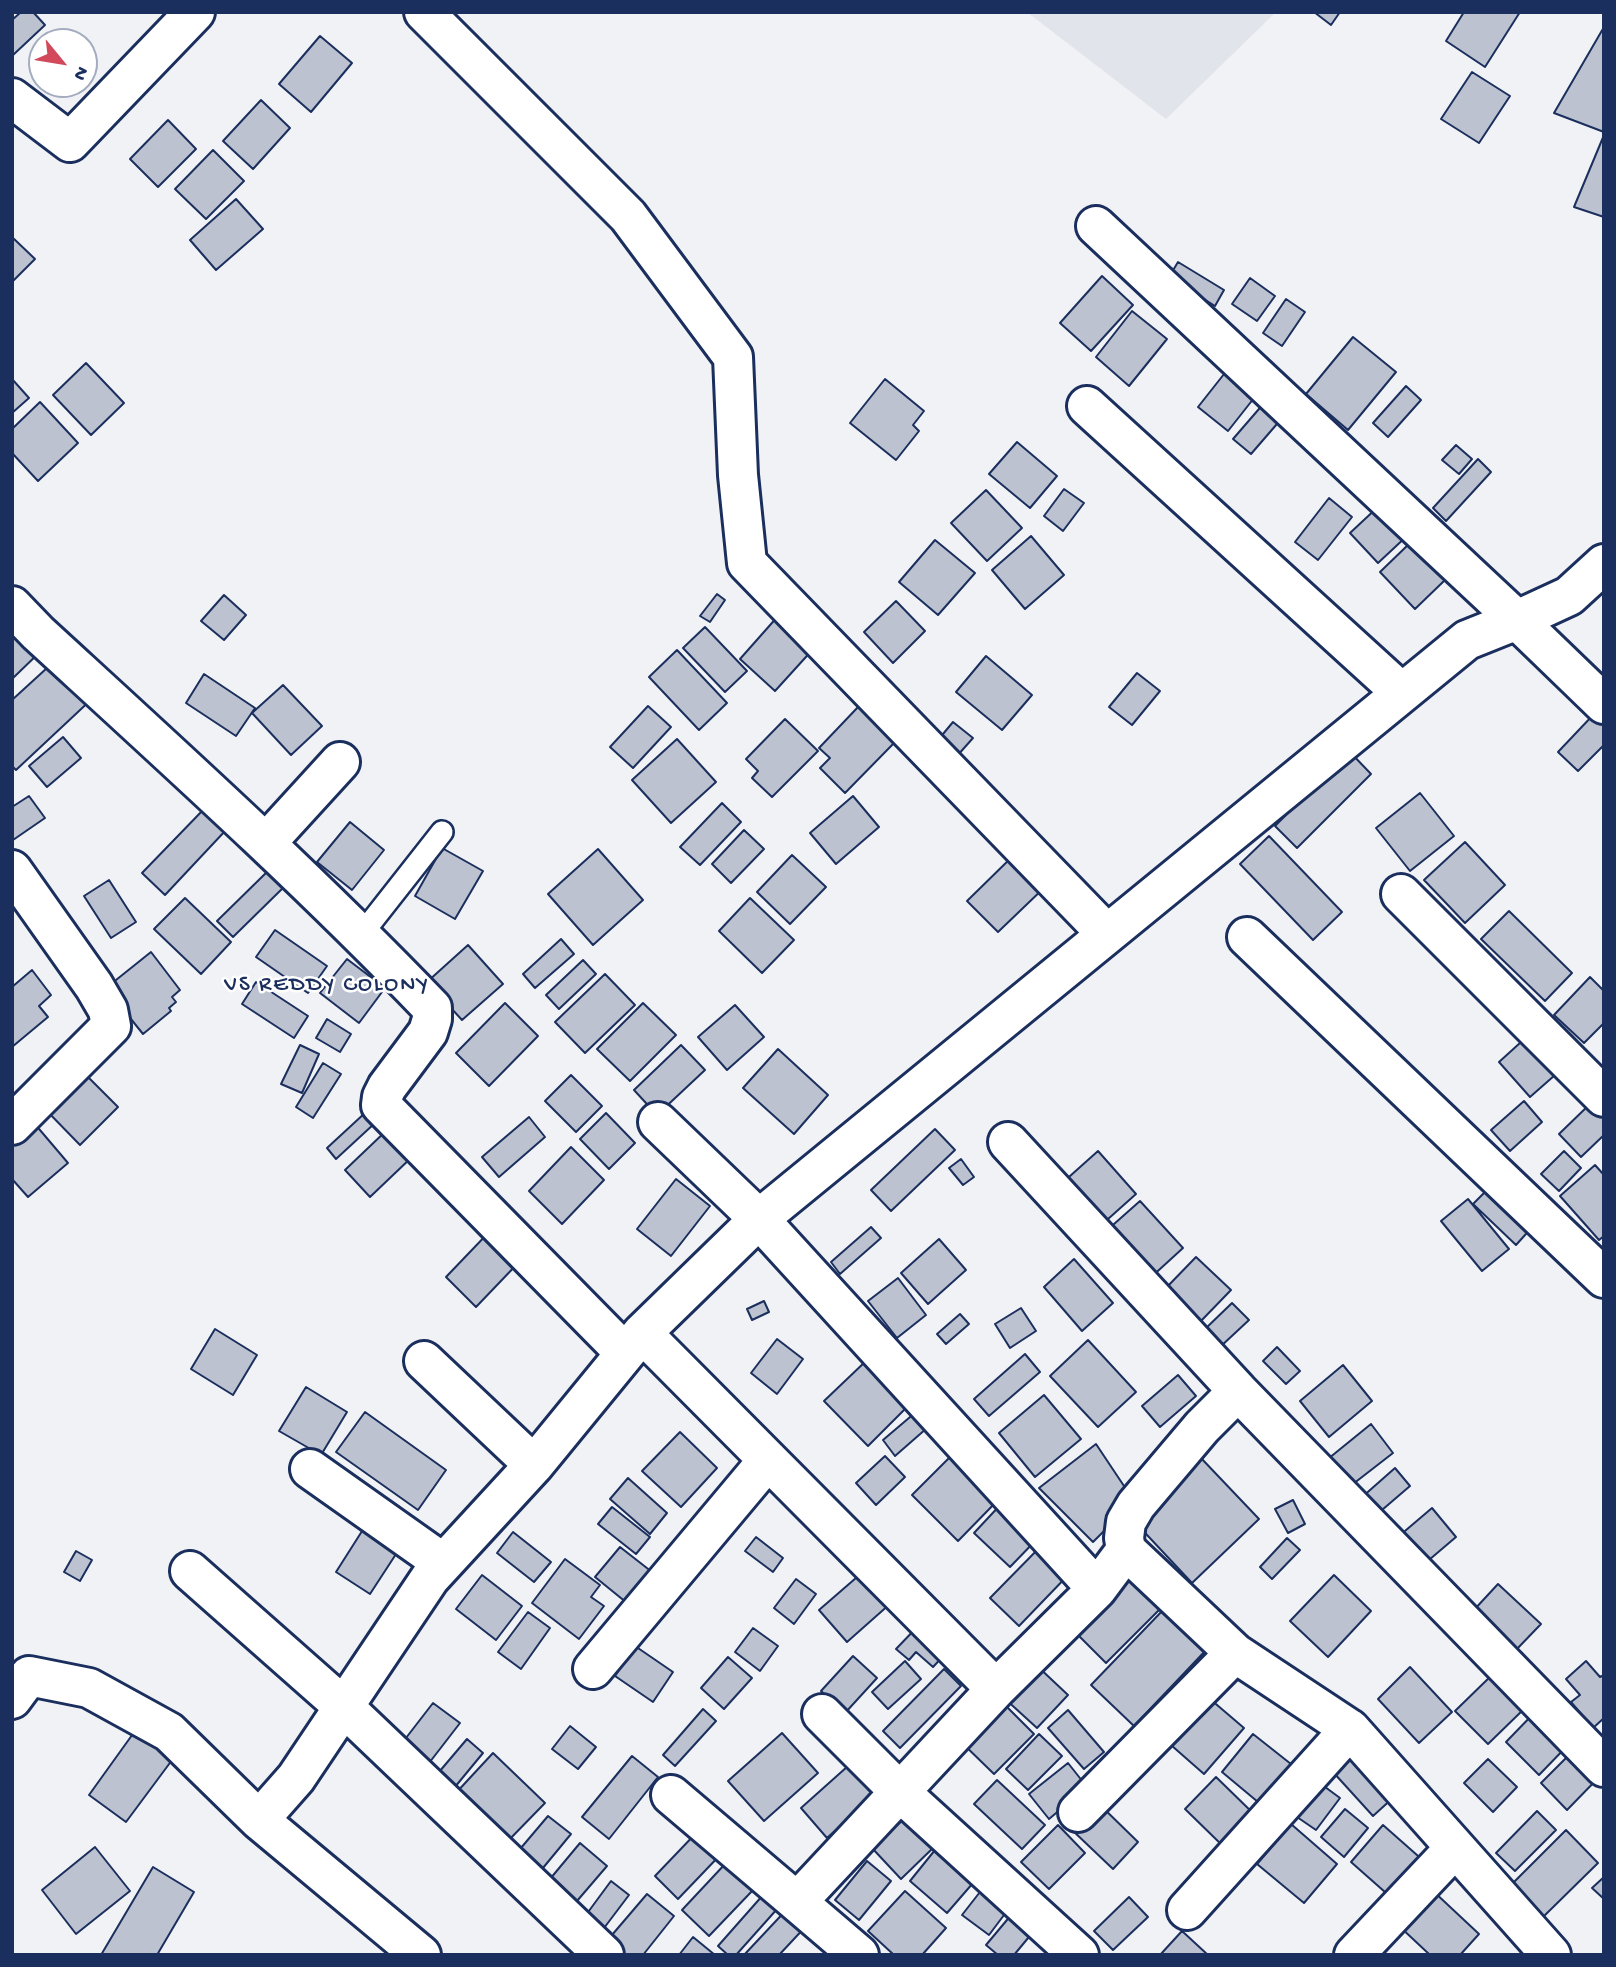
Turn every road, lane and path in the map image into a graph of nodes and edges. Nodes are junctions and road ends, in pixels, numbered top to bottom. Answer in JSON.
{"nodes":[{"id":1,"x":194,"y":12,"type":"edge"},
{"id":2,"x":424,"y":12,"type":"edge"},
{"id":3,"x":12,"y":98,"type":"edge"},
{"id":4,"x":1096,"y":226,"type":"dead end"},
{"id":5,"x":1087,"y":405,"type":"dead end"},
{"id":6,"x":1604,"y":564,"type":"edge"},
{"id":7,"x":12,"y":606,"type":"edge"},
{"id":8,"x":1517,"y":620,"type":"junction"},
{"id":9,"x":1402,"y":693,"type":"junction"},
{"id":10,"x":1604,"y":704,"type":"edge"},
{"id":11,"x":340,"y":762,"type":"dead end"},
{"id":12,"x":442,"y":832,"type":"dead end"},
{"id":13,"x":266,"y":843,"type":"junction"},
{"id":14,"x":12,"y":870,"type":"edge"},
{"id":15,"x":1401,"y":894,"type":"dead end"},
{"id":16,"x":1107,"y":934,"type":"junction"},
{"id":17,"x":361,"y":935,"type":"junction"},
{"id":18,"x":1247,"y":937,"type":"dead end"},
{"id":19,"x":1604,"y":1097,"type":"edge"},
{"id":20,"x":658,"y":1122,"type":"dead end"},
{"id":21,"x":12,"y":1125,"type":"edge"},
{"id":22,"x":1008,"y":1142,"type":"dead end"},
{"id":23,"x":759,"y":1219,"type":"junction"},
{"id":24,"x":1604,"y":1278,"type":"edge"},
{"id":25,"x":634,"y":1343,"type":"junction"},
{"id":26,"x":424,"y":1361,"type":"dead end"},
{"id":27,"x":1238,"y":1391,"type":"junction"},
{"id":28,"x":768,"y":1461,"type":"junction"},
{"id":29,"x":534,"y":1465,"type":"junction"},
{"id":30,"x":310,"y":1469,"type":"dead end"},
{"id":31,"x":1126,"y":1550,"type":"junction"},
{"id":32,"x":443,"y":1563,"type":"junction"},
{"id":33,"x":190,"y":1571,"type":"dead end"},
{"id":34,"x":1097,"y":1589,"type":"junction"},
{"id":35,"x":1235,"y":1653,"type":"junction"},
{"id":36,"x":593,"y":1670,"type":"dead end"},
{"id":37,"x":18,"y":1680,"type":"edge"},
{"id":38,"x":996,"y":1689,"type":"junction"},
{"id":39,"x":345,"y":1707,"type":"junction"},
{"id":40,"x":822,"y":1714,"type":"dead end"},
{"id":41,"x":1350,"y":1729,"type":"junction"},
{"id":42,"x":1604,"y":1767,"type":"edge"},
{"id":43,"x":900,"y":1792,"type":"junction"},
{"id":44,"x":671,"y":1795,"type":"dead end"},
{"id":45,"x":1078,"y":1812,"type":"dead end"},
{"id":46,"x":259,"y":1820,"type":"junction"},
{"id":47,"x":1455,"y":1849,"type":"junction"},
{"id":48,"x":797,"y":1902,"type":"junction"},
{"id":49,"x":1186,"y":1910,"type":"dead end"},
{"id":50,"x":421,"y":1955,"type":"edge"},
{"id":51,"x":604,"y":1955,"type":"edge"},
{"id":52,"x":859,"y":1955,"type":"edge"},
{"id":53,"x":1079,"y":1955,"type":"edge"},
{"id":54,"x":1354,"y":1955,"type":"edge"},
{"id":55,"x":1551,"y":1955,"type":"edge"}],
"edges":[{"from":1,"to":3,"type":"street"},
{"from":2,"to":16,"type":"street"},
{"from":4,"to":8,"type":"street"},
{"from":5,"to":9,"type":"street"},
{"from":6,"to":8,"type":"street"},
{"from":7,"to":13,"type":"street"},
{"from":8,"to":9,"type":"street"},
{"from":8,"to":10,"type":"street"},
{"from":9,"to":16,"type":"street"},
{"from":11,"to":13,"type":"street"},
{"from":12,"to":17,"type":"lane"},
{"from":13,"to":17,"type":"street"},
{"from":14,"to":21,"type":"street"},
{"from":15,"to":19,"type":"street"},
{"from":16,"to":23,"type":"street"},
{"from":17,"to":25,"type":"street"},
{"from":18,"to":24,"type":"street"},
{"from":20,"to":23,"type":"street"},
{"from":22,"to":27,"type":"street"},
{"from":23,"to":25,"type":"street"},
{"from":23,"to":34,"type":"street"},
{"from":25,"to":28,"type":"street"},
{"from":25,"to":29,"type":"street"},
{"from":26,"to":29,"type":"street"},
{"from":27,"to":31,"type":"street"},
{"from":27,"to":42,"type":"street"},
{"from":28,"to":36,"type":"street"},
{"from":28,"to":38,"type":"street"},
{"from":29,"to":32,"type":"street"},
{"from":30,"to":32,"type":"street"},
{"from":31,"to":34,"type":"street"},
{"from":31,"to":35,"type":"street"},
{"from":32,"to":39,"type":"street"},
{"from":33,"to":39,"type":"street"},
{"from":34,"to":38,"type":"street"},
{"from":35,"to":41,"type":"street"},
{"from":35,"to":45,"type":"street"},
{"from":37,"to":46,"type":"street"},
{"from":38,"to":43,"type":"street"},
{"from":39,"to":46,"type":"street"},
{"from":39,"to":51,"type":"street"},
{"from":40,"to":43,"type":"street"},
{"from":41,"to":47,"type":"street"},
{"from":41,"to":49,"type":"street"},
{"from":43,"to":48,"type":"street"},
{"from":43,"to":53,"type":"street"},
{"from":44,"to":48,"type":"street"},
{"from":46,"to":50,"type":"street"},
{"from":47,"to":54,"type":"street"},
{"from":47,"to":55,"type":"street"},
{"from":48,"to":52,"type":"street"}]}
